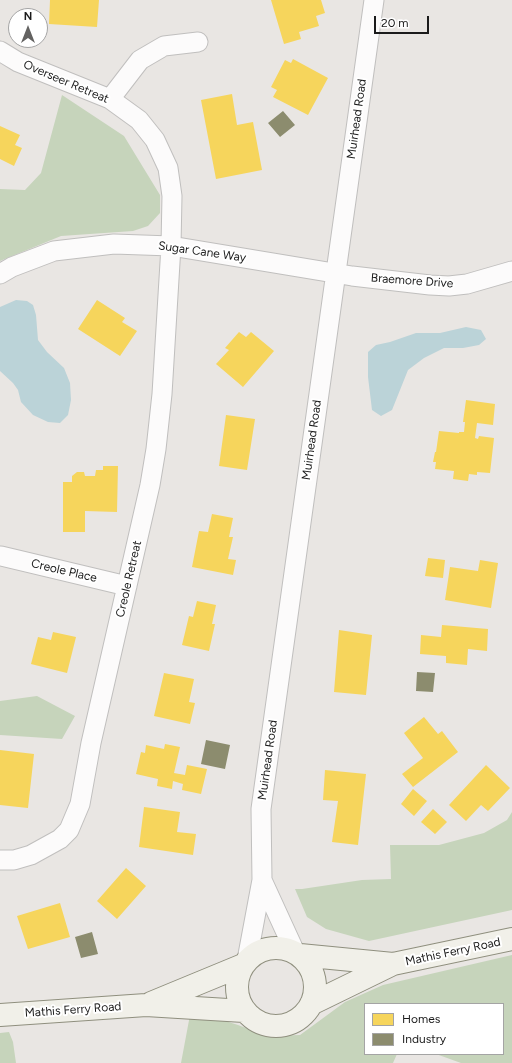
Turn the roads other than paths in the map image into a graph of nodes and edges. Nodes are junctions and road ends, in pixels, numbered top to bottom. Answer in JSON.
{"nodes":[{"id":1,"x":374,"y":0,"type":"edge"},
{"id":2,"x":198,"y":42,"type":"dead end"},
{"id":3,"x":0,"y":51,"type":"edge"},
{"id":4,"x":110,"y":99,"type":"junction"},
{"id":5,"x":171,"y":246,"type":"junction"},
{"id":6,"x":512,"y":271,"type":"edge"},
{"id":7,"x":335,"y":273,"type":"junction"},
{"id":8,"x":0,"y":274,"type":"edge"},
{"id":9,"x":1,"y":556,"type":"dead end"},
{"id":10,"x":127,"y":586,"type":"junction"},
{"id":11,"x":0,"y":860,"type":"edge"},
{"id":12,"x":262,"y":880,"type":"junction"},
{"id":13,"x":512,"y":939,"type":"edge"},
{"id":14,"x":297,"y":954,"type":"junction"},
{"id":15,"x":245,"y":963,"type":"junction"},
{"id":16,"x":393,"y":964,"type":"junction"},
{"id":17,"x":311,"y":1004,"type":"junction"},
{"id":18,"x":146,"y":1005,"type":"junction"},
{"id":19,"x":244,"y":1011,"type":"junction"},
{"id":20,"x":0,"y":1016,"type":"edge"}],
"edges":[{"from":1,"to":7,"type":"street","name":"Muirhead Road"},
{"from":2,"to":4,"type":"street"},
{"from":3,"to":4,"type":"street","name":"Overseer Retreat"},
{"from":4,"to":5,"type":"street","name":"Overseer Retreat"},
{"from":5,"to":7,"type":"street","name":"Sugar Cane Way"},
{"from":5,"to":8,"type":"street","name":"Sugar Cane Way"},
{"from":5,"to":10,"type":"street","name":"Creole Retreat"},
{"from":6,"to":7,"type":"street","name":"Braemore Drive"},
{"from":7,"to":12,"type":"street","name":"Muirhead Road"},
{"from":9,"to":10,"type":"street","name":"Creole Place"},
{"from":10,"to":11,"type":"street","name":"Creole Retreat"},
{"from":12,"to":14,"type":"street","name":"Muirhead Road"},
{"from":12,"to":15,"type":"street","name":"Muirhead Road"},
{"from":13,"to":16,"type":"main road","name":"Mathis Ferry Road"},
{"from":14,"to":15,"type":"main road"},
{"from":14,"to":16,"type":"main road","name":"Mathis Ferry Road"},
{"from":14,"to":17,"type":"main road"},
{"from":15,"to":18,"type":"main road","name":"Mathis Ferry Road"},
{"from":15,"to":19,"type":"main road"},
{"from":16,"to":17,"type":"main road","name":"Mathis Ferry Road"},
{"from":17,"to":19,"type":"main road"},
{"from":18,"to":19,"type":"main road","name":"Mathis Ferry Road"},
{"from":18,"to":20,"type":"main road","name":"Mathis Ferry Road"}]}
